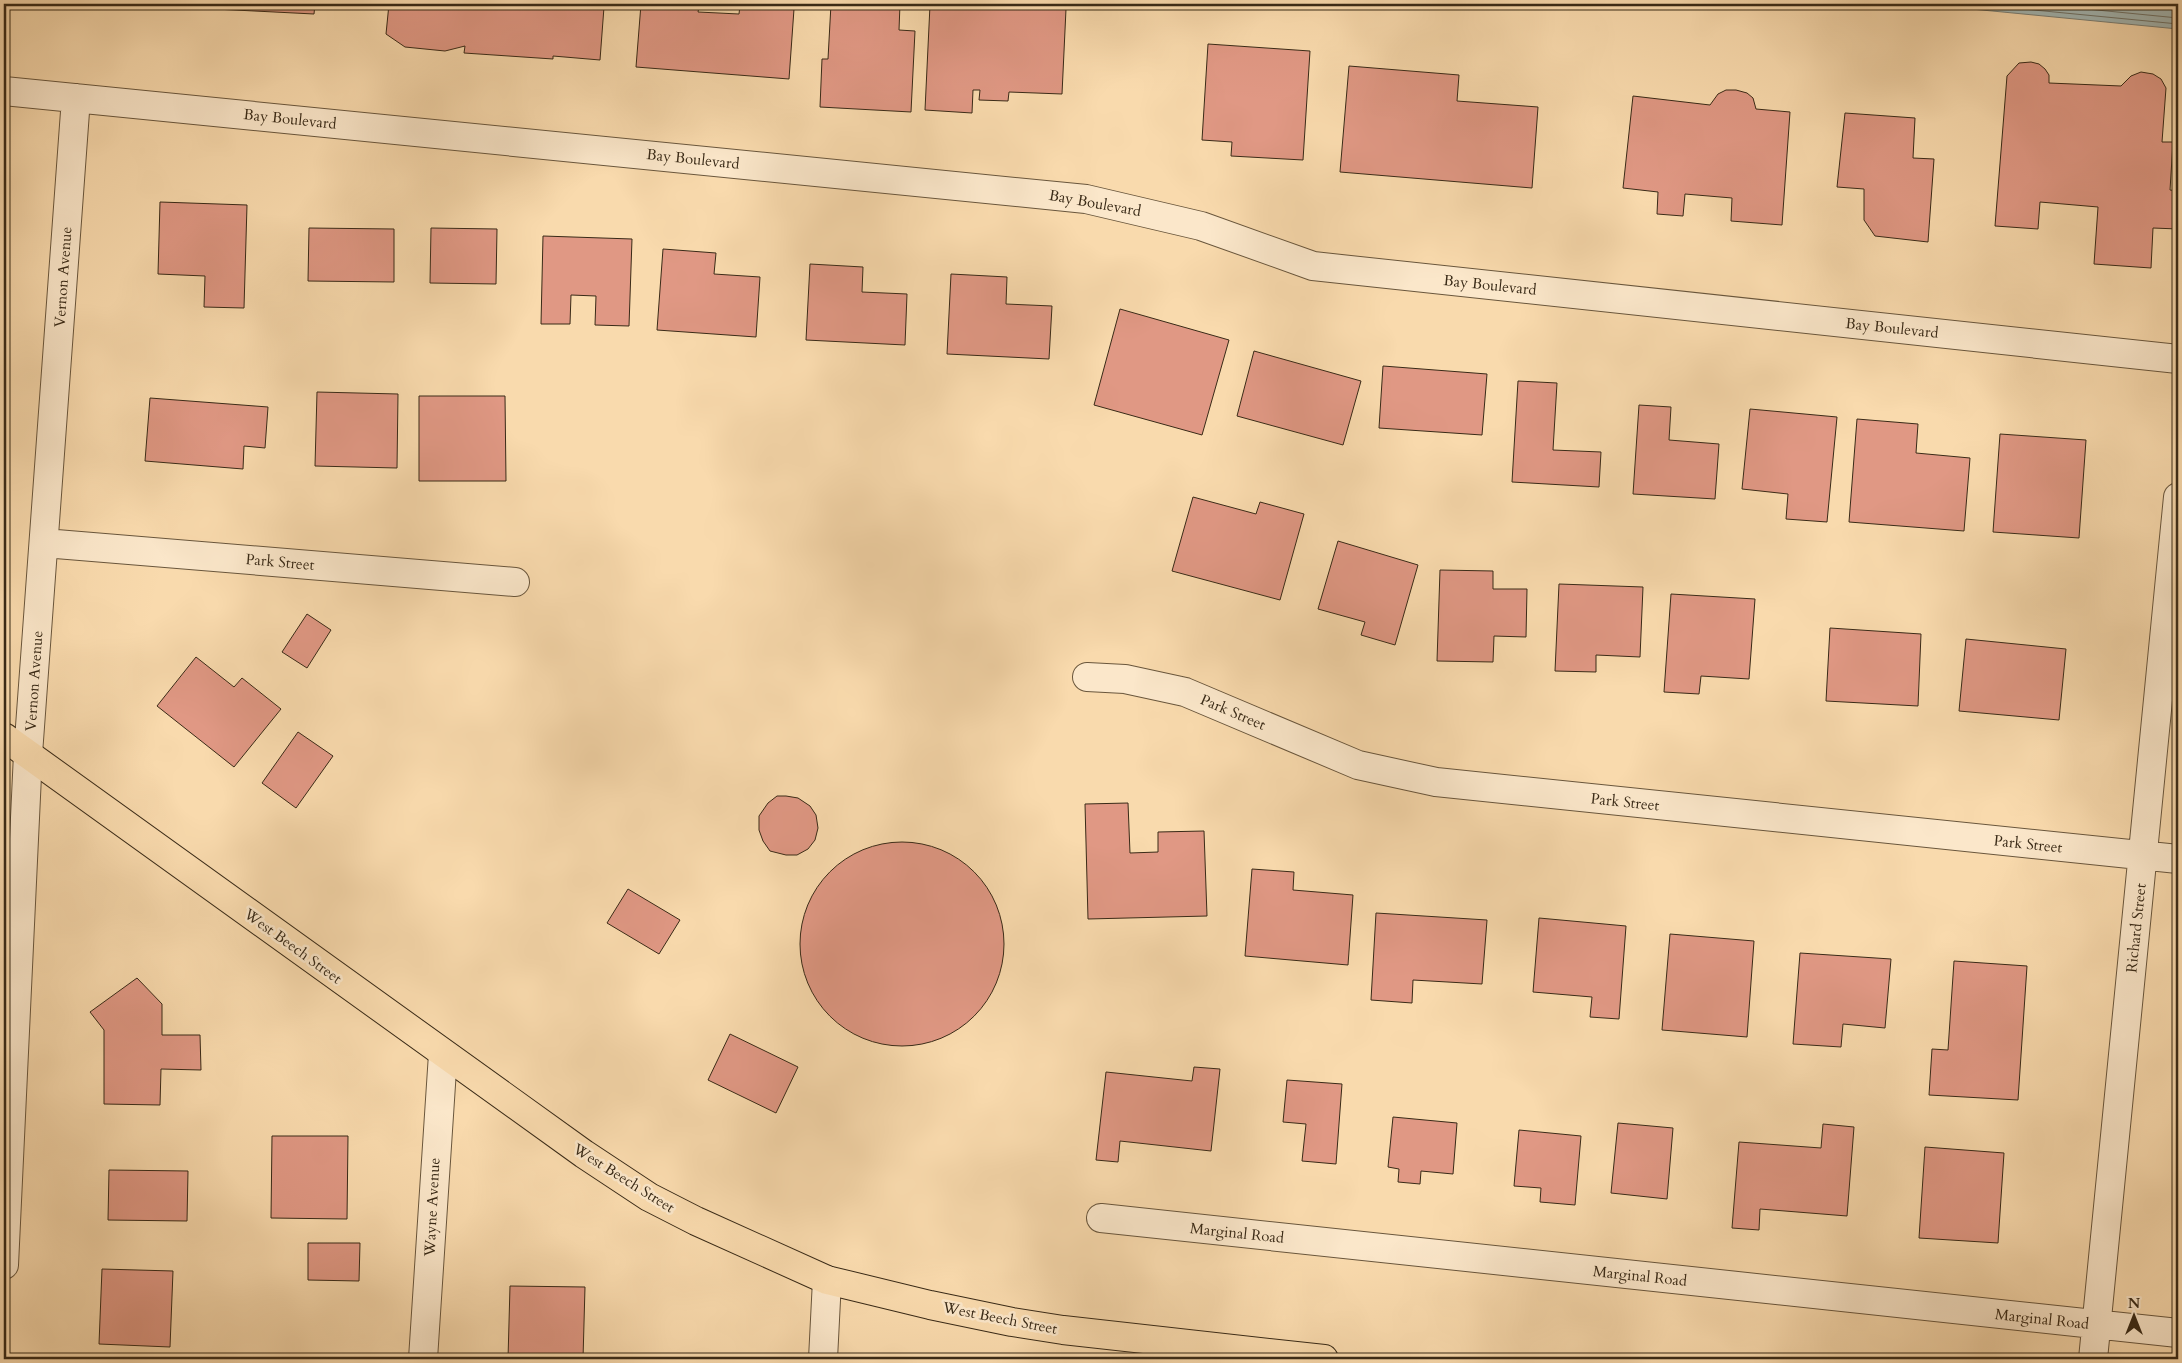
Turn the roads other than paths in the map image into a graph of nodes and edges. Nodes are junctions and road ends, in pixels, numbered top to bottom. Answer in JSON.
{"nodes":[{"id":1,"x":4,"y":91,"type":"edge"},
{"id":2,"x":76,"y":98,"type":"junction"},
{"id":3,"x":2178,"y":359,"type":"edge"},
{"id":4,"x":2178,"y":497,"type":"edge"},
{"id":5,"x":44,"y":543,"type":"junction"},
{"id":6,"x":515,"y":582,"type":"dead end"},
{"id":7,"x":1087,"y":677,"type":"dead end"},
{"id":8,"x":4,"y":737,"type":"edge"},
{"id":9,"x":28,"y":754,"type":"junction"},
{"id":10,"x":2143,"y":856,"type":"junction"},
{"id":11,"x":2178,"y":860,"type":"edge"},
{"id":12,"x":443,"y":1054,"type":"junction"},
{"id":13,"x":1101,"y":1218,"type":"dead end"},
{"id":14,"x":4,"y":1265,"type":"edge"},
{"id":15,"x":827,"y":1280,"type":"junction"},
{"id":16,"x":2096,"y":1325,"type":"junction"},
{"id":17,"x":2178,"y":1333,"type":"edge"},
{"id":18,"x":423,"y":1359,"type":"edge"},
{"id":19,"x":824,"y":1359,"type":"edge"},
{"id":20,"x":1324,"y":1359,"type":"edge"},
{"id":21,"x":2093,"y":1359,"type":"edge"}],
"edges":[{"from":1,"to":2,"type":"street","name":"Bay Boulevard"},
{"from":2,"to":3,"type":"street","name":"Bay Boulevard"},
{"from":2,"to":5,"type":"street","name":"Vernon Avenue"},
{"from":4,"to":10,"type":"street","name":"Richard Street"},
{"from":5,"to":6,"type":"street","name":"Park Street"},
{"from":5,"to":9,"type":"street","name":"Vernon Avenue"},
{"from":7,"to":10,"type":"street","name":"Park Street"},
{"from":8,"to":9,"type":"highway"},
{"from":9,"to":12,"type":"highway","name":"West Beech Street"},
{"from":9,"to":14,"type":"street","name":"Vernon Avenue"},
{"from":10,"to":11,"type":"street","name":"Park Street"},
{"from":10,"to":16,"type":"street","name":"Richard Street"},
{"from":12,"to":15,"type":"highway","name":"West Beech Street"},
{"from":12,"to":18,"type":"street","name":"Wayne Avenue"},
{"from":13,"to":16,"type":"street","name":"Marginal Road"},
{"from":15,"to":19,"type":"street"},
{"from":15,"to":20,"type":"highway","name":"West Beech Street"},
{"from":16,"to":17,"type":"street","name":"Marginal Road"},
{"from":16,"to":21,"type":"street","name":"Richard Street"}]}
